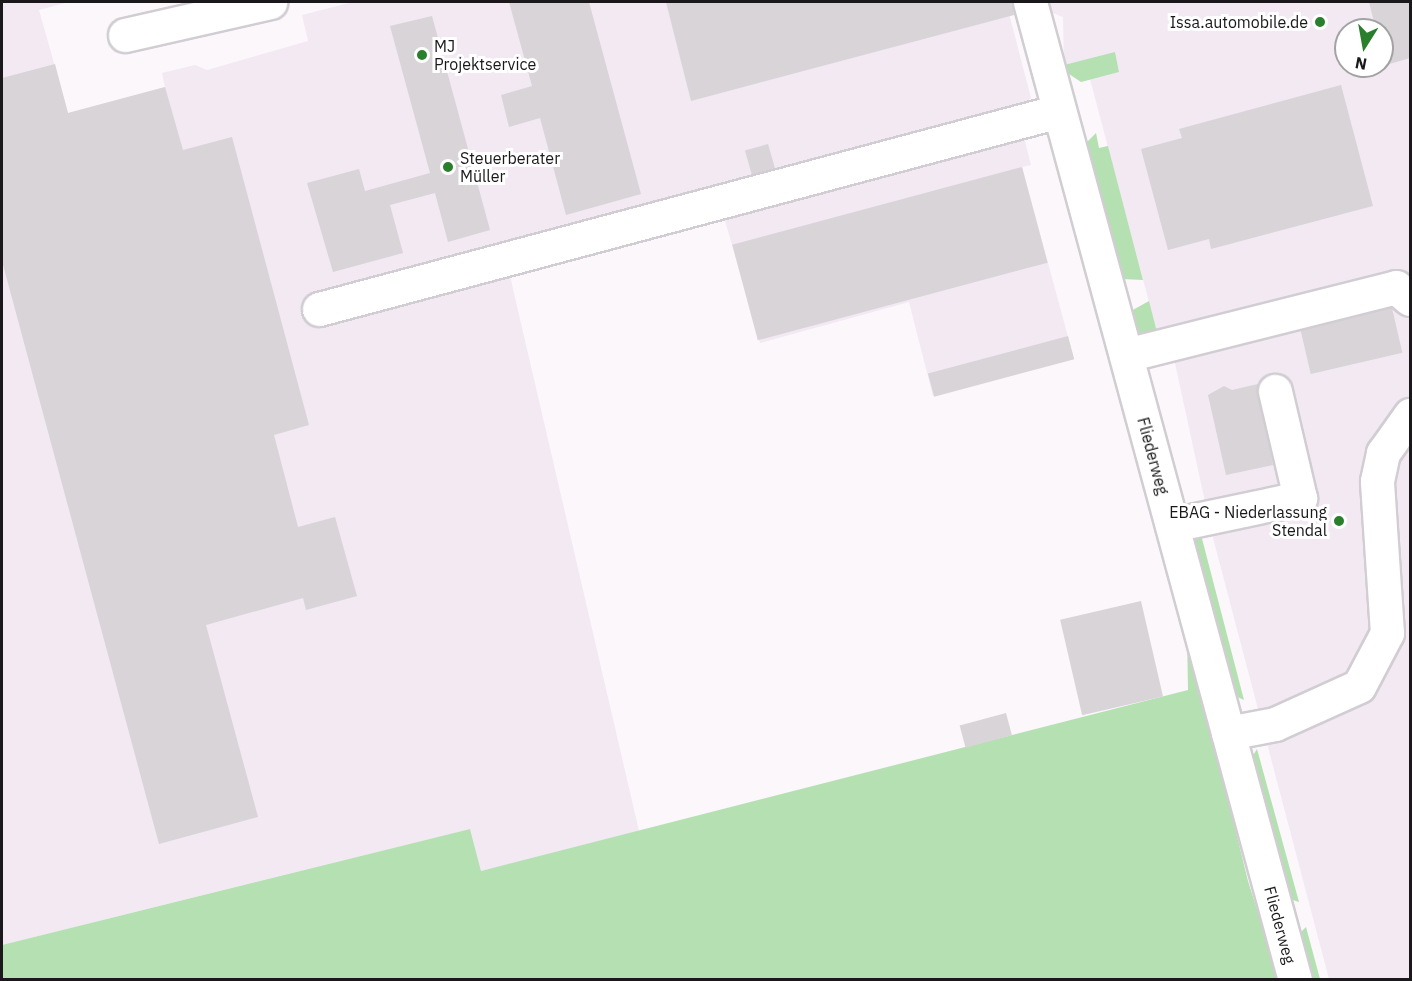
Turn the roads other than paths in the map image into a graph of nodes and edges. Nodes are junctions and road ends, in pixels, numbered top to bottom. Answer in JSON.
{"nodes":[{"id":1,"x":270,"y":2,"type":"edge"},
{"id":2,"x":1030,"y":2,"type":"edge"},
{"id":3,"x":125,"y":35,"type":"dead end"},
{"id":4,"x":1059,"y":111,"type":"junction"},
{"id":5,"x":1410,"y":299,"type":"edge"},
{"id":6,"x":319,"y":309,"type":"dead end"},
{"id":7,"x":1126,"y":355,"type":"junction"},
{"id":8,"x":1275,"y":390,"type":"dead end"},
{"id":9,"x":1410,"y":415,"type":"edge"},
{"id":10,"x":1172,"y":525,"type":"junction"},
{"id":11,"x":1228,"y":733,"type":"junction"},
{"id":12,"x":1295,"y":980,"type":"edge"}],
"edges":[{"from":1,"to":3,"type":"street"},
{"from":2,"to":4,"type":"street","name":"Fliederweg"},
{"from":4,"to":6,"type":"street"},
{"from":4,"to":7,"type":"street","name":"Fliederweg"},
{"from":5,"to":7,"type":"street"},
{"from":7,"to":10,"type":"street","name":"Fliederweg"},
{"from":8,"to":10,"type":"street"},
{"from":9,"to":11,"type":"street"},
{"from":10,"to":11,"type":"street","name":"Fliederweg"},
{"from":11,"to":12,"type":"street","name":"Fliederweg"}]}
